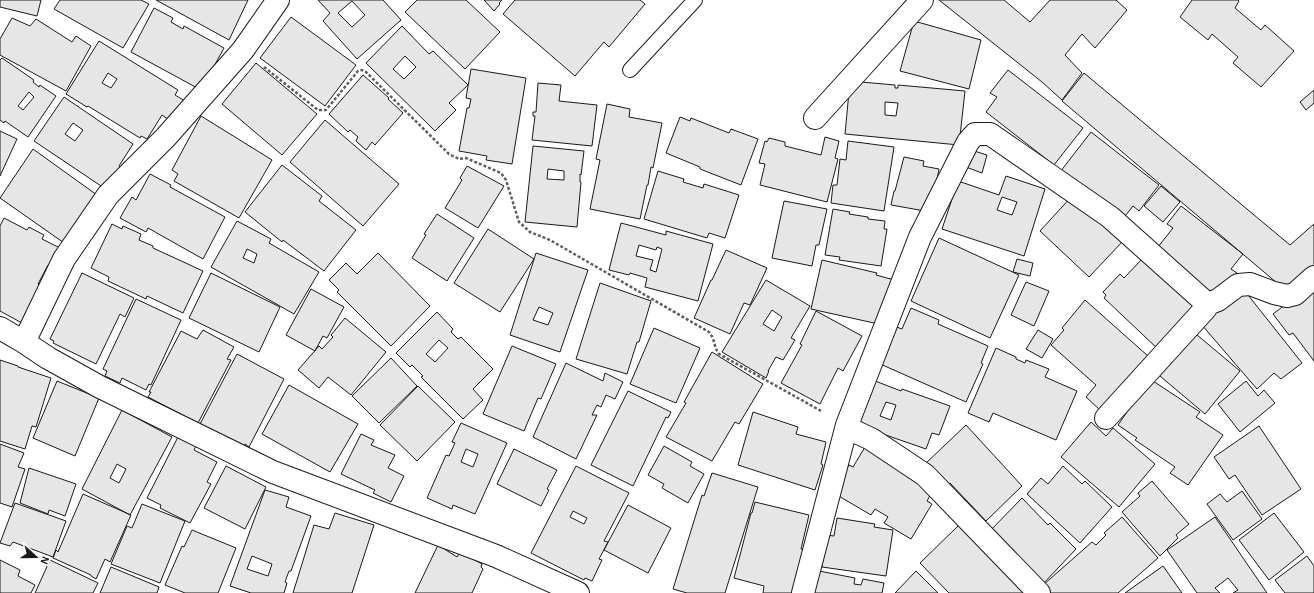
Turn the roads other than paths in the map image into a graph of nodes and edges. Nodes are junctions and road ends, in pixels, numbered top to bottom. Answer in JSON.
{"nodes":[{"id":1,"x":278,"y":0,"type":"edge"},
{"id":2,"x":695,"y":0,"type":"edge"},
{"id":3,"x":922,"y":0,"type":"edge"},
{"id":4,"x":630,"y":70,"type":"dead end"},
{"id":5,"x":815,"y":118,"type":"dead end"},
{"id":6,"x":1314,"y":277,"type":"edge"},
{"id":7,"x":1205,"y":305,"type":"junction"},
{"id":8,"x":2,"y":333,"type":"edge"},
{"id":9,"x":24,"y":342,"type":"junction"},
{"id":10,"x":1106,"y":418,"type":"dead end"},
{"id":11,"x":846,"y":425,"type":"junction"},
{"id":12,"x":578,"y":593,"type":"edge"},
{"id":13,"x":803,"y":593,"type":"edge"},
{"id":14,"x":1039,"y":593,"type":"edge"}],
"edges":[{"from":1,"to":9,"type":"street"},
{"from":2,"to":4,"type":"lane"},
{"from":3,"to":5,"type":"street"},
{"from":6,"to":7,"type":"street"},
{"from":7,"to":10,"type":"street"},
{"from":7,"to":11,"type":"street"},
{"from":8,"to":9,"type":"street"},
{"from":9,"to":12,"type":"street"},
{"from":11,"to":13,"type":"street"},
{"from":11,"to":14,"type":"street"}]}
